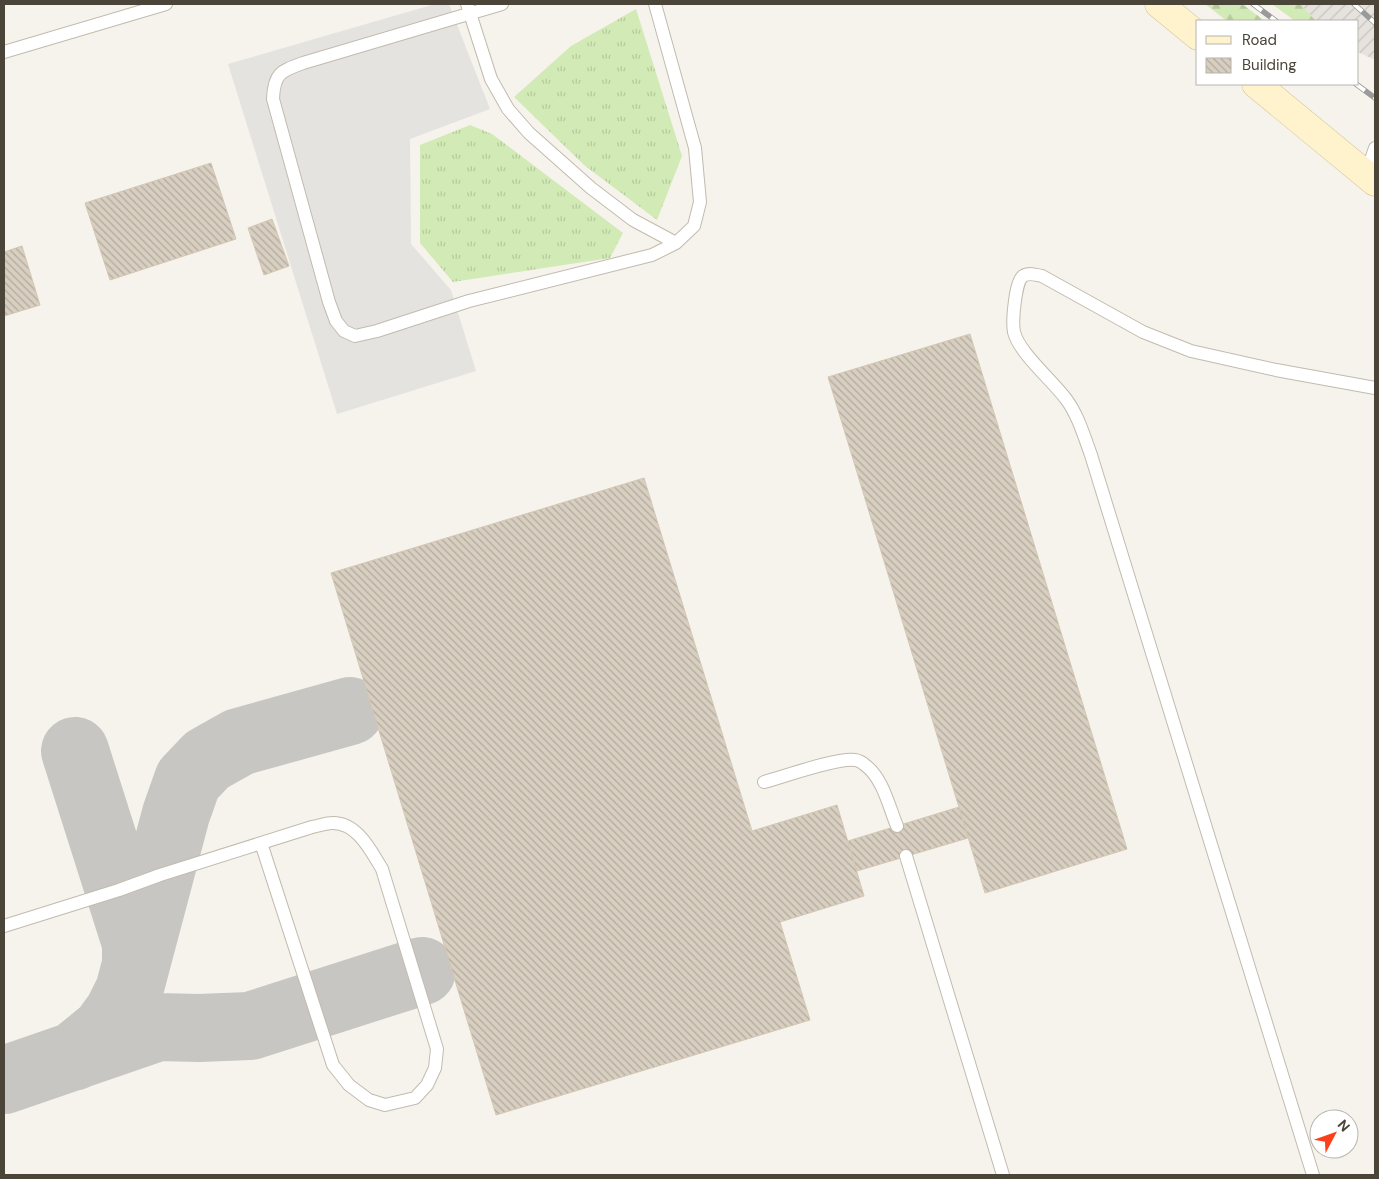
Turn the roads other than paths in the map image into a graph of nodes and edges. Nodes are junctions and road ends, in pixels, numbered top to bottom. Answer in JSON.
{"nodes":[{"id":1,"x":166,"y":4,"type":"edge"},
{"id":2,"x":502,"y":4,"type":"edge"},
{"id":3,"x":655,"y":4,"type":"edge"},
{"id":4,"x":1159,"y":4,"type":"edge"},
{"id":5,"x":469,"y":8,"type":"edge"},
{"id":6,"x":1196,"y":34,"type":"edge"},
{"id":7,"x":4,"y":52,"type":"edge"},
{"id":8,"x":1257,"y":85,"type":"edge"},
{"id":9,"x":1375,"y":148,"type":"edge"},
{"id":10,"x":1371,"y":178,"type":"edge"},
{"id":11,"x":676,"y":243,"type":"junction"},
{"id":12,"x":1375,"y":388,"type":"edge"},
{"id":13,"x":764,"y":782,"type":"dead end"},
{"id":14,"x":897,"y":826,"type":"dead end"},
{"id":15,"x":261,"y":843,"type":"junction"},
{"id":16,"x":906,"y":856,"type":"dead end"},
{"id":17,"x":4,"y":926,"type":"edge"},
{"id":18,"x":1003,"y":1175,"type":"edge"},
{"id":19,"x":1313,"y":1175,"type":"edge"}],
"edges":[{"from":1,"to":7,"type":"lane"},
{"from":2,"to":5,"type":"lane"},
{"from":3,"to":11,"type":"lane"},
{"from":4,"to":6,"type":"street"},
{"from":5,"to":11,"type":"lane"},
{"from":5,"to":11,"type":"lane"},
{"from":8,"to":10,"type":"street"},
{"from":9,"to":10,"type":"lane"},
{"from":12,"to":19,"type":"lane"},
{"from":13,"to":14,"type":"lane"},
{"from":15,"to":15,"type":"lane"},
{"from":15,"to":17,"type":"lane"},
{"from":16,"to":18,"type":"lane"}]}
